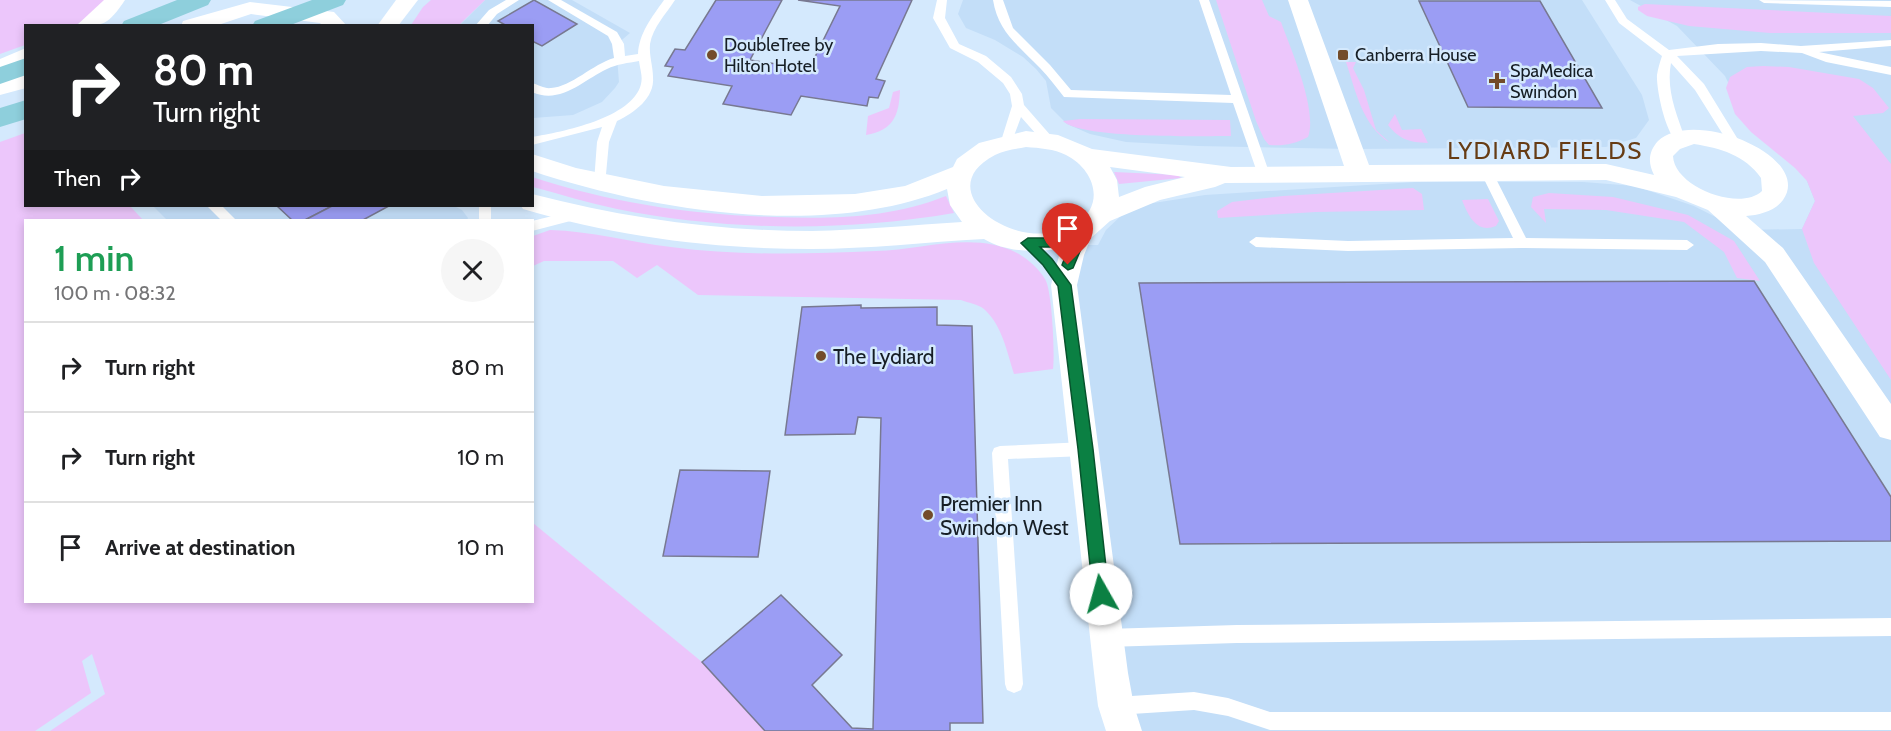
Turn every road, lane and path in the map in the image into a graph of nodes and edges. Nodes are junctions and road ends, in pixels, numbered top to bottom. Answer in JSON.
{"nodes":[{"id":1,"x":115,"y":0,"type":"edge"},
{"id":2,"x":199,"y":0,"type":"edge"},
{"id":3,"x":334,"y":0,"type":"edge"},
{"id":4,"x":408,"y":0,"type":"edge"},
{"id":5,"x":514,"y":0,"type":"edge"},
{"id":6,"x":553,"y":0,"type":"edge"},
{"id":7,"x":670,"y":0,"type":"edge"},
{"id":8,"x":942,"y":0,"type":"edge"},
{"id":9,"x":998,"y":0,"type":"edge"},
{"id":10,"x":1204,"y":0,"type":"edge"},
{"id":11,"x":1298,"y":0,"type":"edge"},
{"id":12,"x":1610,"y":0,"type":"edge"},
{"id":13,"x":1764,"y":0,"type":"edge"},
{"id":14,"x":1806,"y":1,"type":"edge"},
{"id":15,"x":1865,"y":2,"type":"edge"},
{"id":16,"x":1891,"y":4,"type":"edge"},
{"id":17,"x":298,"y":13,"type":"edge"},
{"id":18,"x":89,"y":24,"type":"edge"},
{"id":19,"x":138,"y":24,"type":"edge"},
{"id":20,"x":197,"y":24,"type":"edge"},
{"id":21,"x":269,"y":24,"type":"edge"},
{"id":22,"x":335,"y":24,"type":"edge"},
{"id":23,"x":388,"y":24,"type":"edge"},
{"id":24,"x":482,"y":24,"type":"edge"},
{"id":25,"x":1891,"y":43,"type":"edge"},
{"id":26,"x":1801,"y":50,"type":"junction"},
{"id":27,"x":1669,"y":53,"type":"junction"},
{"id":28,"x":24,"y":56,"type":"edge"},
{"id":29,"x":644,"y":57,"type":"junction"},
{"id":30,"x":620,"y":61,"type":"junction"},
{"id":31,"x":24,"y":67,"type":"edge"},
{"id":32,"x":0,"y":68,"type":"edge"},
{"id":33,"x":1891,"y":70,"type":"edge"},
{"id":34,"x":0,"y":76,"type":"edge"},
{"id":35,"x":24,"y":81,"type":"edge"},
{"id":36,"x":0,"y":88,"type":"edge"},
{"id":37,"x":534,"y":88,"type":"edge"},
{"id":38,"x":1236,"y":99,"type":"junction"},
{"id":39,"x":1018,"y":106,"type":"junction"},
{"id":40,"x":24,"y":110,"type":"edge"},
{"id":41,"x":612,"y":117,"type":"junction"},
{"id":42,"x":0,"y":118,"type":"edge"},
{"id":43,"x":534,"y":141,"type":"edge"},
{"id":44,"x":1007,"y":141,"type":"junction"},
{"id":45,"x":1048,"y":141,"type":"junction"},
{"id":46,"x":1670,"y":146,"type":"junction"},
{"id":47,"x":1736,"y":146,"type":"junction"},
{"id":48,"x":1086,"y":156,"type":"junction"},
{"id":49,"x":534,"y":163,"type":"edge"},
{"id":50,"x":1606,"y":172,"type":"junction"},
{"id":51,"x":961,"y":173,"type":"junction"},
{"id":52,"x":1359,"y":173,"type":"junction"},
{"id":53,"x":1486,"y":173,"type":"junction"},
{"id":54,"x":1231,"y":175,"type":"junction"},
{"id":55,"x":1264,"y":175,"type":"junction"},
{"id":56,"x":600,"y":182,"type":"junction"},
{"id":57,"x":1684,"y":190,"type":"junction"},
{"id":58,"x":1768,"y":202,"type":"junction"},
{"id":59,"x":534,"y":204,"type":"edge"},
{"id":60,"x":1718,"y":205,"type":"junction"},
{"id":61,"x":215,"y":207,"type":"edge"},
{"id":62,"x":1102,"y":214,"type":"junction"},
{"id":63,"x":578,"y":215,"type":"junction"},
{"id":64,"x":227,"y":219,"type":"edge"},
{"id":65,"x":534,"y":226,"type":"edge"},
{"id":66,"x":984,"y":230,"type":"junction"},
{"id":67,"x":1082,"y":232,"type":"junction"},
{"id":68,"x":1256,"y":242,"type":"dead end"},
{"id":69,"x":1028,"y":243,"type":"junction"},
{"id":70,"x":1522,"y":243,"type":"junction"},
{"id":71,"x":1687,"y":245,"type":"dead end"},
{"id":72,"x":1774,"y":255,"type":"junction"},
{"id":73,"x":1064,"y":285,"type":"junction"},
{"id":74,"x":1891,"y":428,"type":"edge"},
{"id":75,"x":1086,"y":449,"type":"junction"},
{"id":76,"x":1891,"y":627,"type":"edge"},
{"id":77,"x":1106,"y":638,"type":"junction"},
{"id":78,"x":1014,"y":684,"type":"dead end"},
{"id":79,"x":1120,"y":718,"type":"edge"},
{"id":80,"x":1891,"y":721,"type":"edge"}],
"edges":[{"from":1,"to":18,"type":"street"},
{"from":2,"to":19,"type":"main road"},
{"from":3,"to":17,"type":"main road"},
{"from":4,"to":23,"type":"street"},
{"from":5,"to":24,"type":"lane"},
{"from":6,"to":30,"type":"lane"},
{"from":7,"to":29,"type":"lane"},
{"from":8,"to":39,"type":"lane"},
{"from":9,"to":38,"type":"lane"},
{"from":10,"to":38,"type":"lane"},
{"from":11,"to":52,"type":"street"},
{"from":12,"to":27,"type":"lane"},
{"from":13,"to":14,"type":"lane"},
{"from":14,"to":15,"type":"lane"},
{"from":15,"to":16,"type":"lane"},
{"from":17,"to":20,"type":"street"},
{"from":17,"to":21,"type":"main road"},
{"from":17,"to":22,"type":"street"},
{"from":25,"to":26,"type":"lane"},
{"from":26,"to":27,"type":"lane"},
{"from":26,"to":33,"type":"lane"},
{"from":27,"to":46,"type":"lane"},
{"from":27,"to":47,"type":"lane"},
{"from":28,"to":32,"type":"street"},
{"from":29,"to":30,"type":"lane"},
{"from":29,"to":41,"type":"lane"},
{"from":30,"to":37,"type":"lane"},
{"from":31,"to":34,"type":"main road"},
{"from":35,"to":36,"type":"street"},
{"from":38,"to":55,"type":"lane"},
{"from":39,"to":44,"type":"lane"},
{"from":39,"to":45,"type":"lane"},
{"from":40,"to":42,"type":"main road"},
{"from":41,"to":43,"type":"lane"},
{"from":41,"to":56,"type":"lane"},
{"from":44,"to":45,"type":"street"},
{"from":44,"to":51,"type":"street"},
{"from":45,"to":48,"type":"street"},
{"from":46,"to":47,"type":"street"},
{"from":46,"to":50,"type":"street"},
{"from":46,"to":57,"type":"street"},
{"from":47,"to":58,"type":"street"},
{"from":48,"to":54,"type":"street"},
{"from":48,"to":62,"type":"street"},
{"from":49,"to":56,"type":"street"},
{"from":50,"to":53,"type":"street"},
{"from":50,"to":57,"type":"street"},
{"from":51,"to":56,"type":"street"},
{"from":51,"to":66,"type":"street"},
{"from":52,"to":53,"type":"street"},
{"from":52,"to":55,"type":"street"},
{"from":53,"to":70,"type":"lane"},
{"from":54,"to":55,"type":"street"},
{"from":54,"to":62,"type":"street"},
{"from":57,"to":60,"type":"street"},
{"from":58,"to":60,"type":"street"},
{"from":58,"to":72,"type":"street"},
{"from":59,"to":63,"type":"street"},
{"from":60,"to":72,"type":"street"},
{"from":61,"to":64,"type":"lane"},
{"from":62,"to":67,"type":"street"},
{"from":63,"to":65,"type":"lane"},
{"from":63,"to":66,"type":"street"},
{"from":66,"to":69,"type":"street"},
{"from":67,"to":69,"type":"street"},
{"from":67,"to":73,"type":"street"},
{"from":68,"to":70,"type":"lane"},
{"from":69,"to":73,"type":"street"},
{"from":70,"to":71,"type":"lane"},
{"from":72,"to":74,"type":"street"},
{"from":73,"to":75,"type":"street"},
{"from":75,"to":77,"type":"street"},
{"from":75,"to":78,"type":"lane"},
{"from":76,"to":77,"type":"lane"},
{"from":77,"to":79,"type":"street"},
{"from":79,"to":80,"type":"lane"}]}
